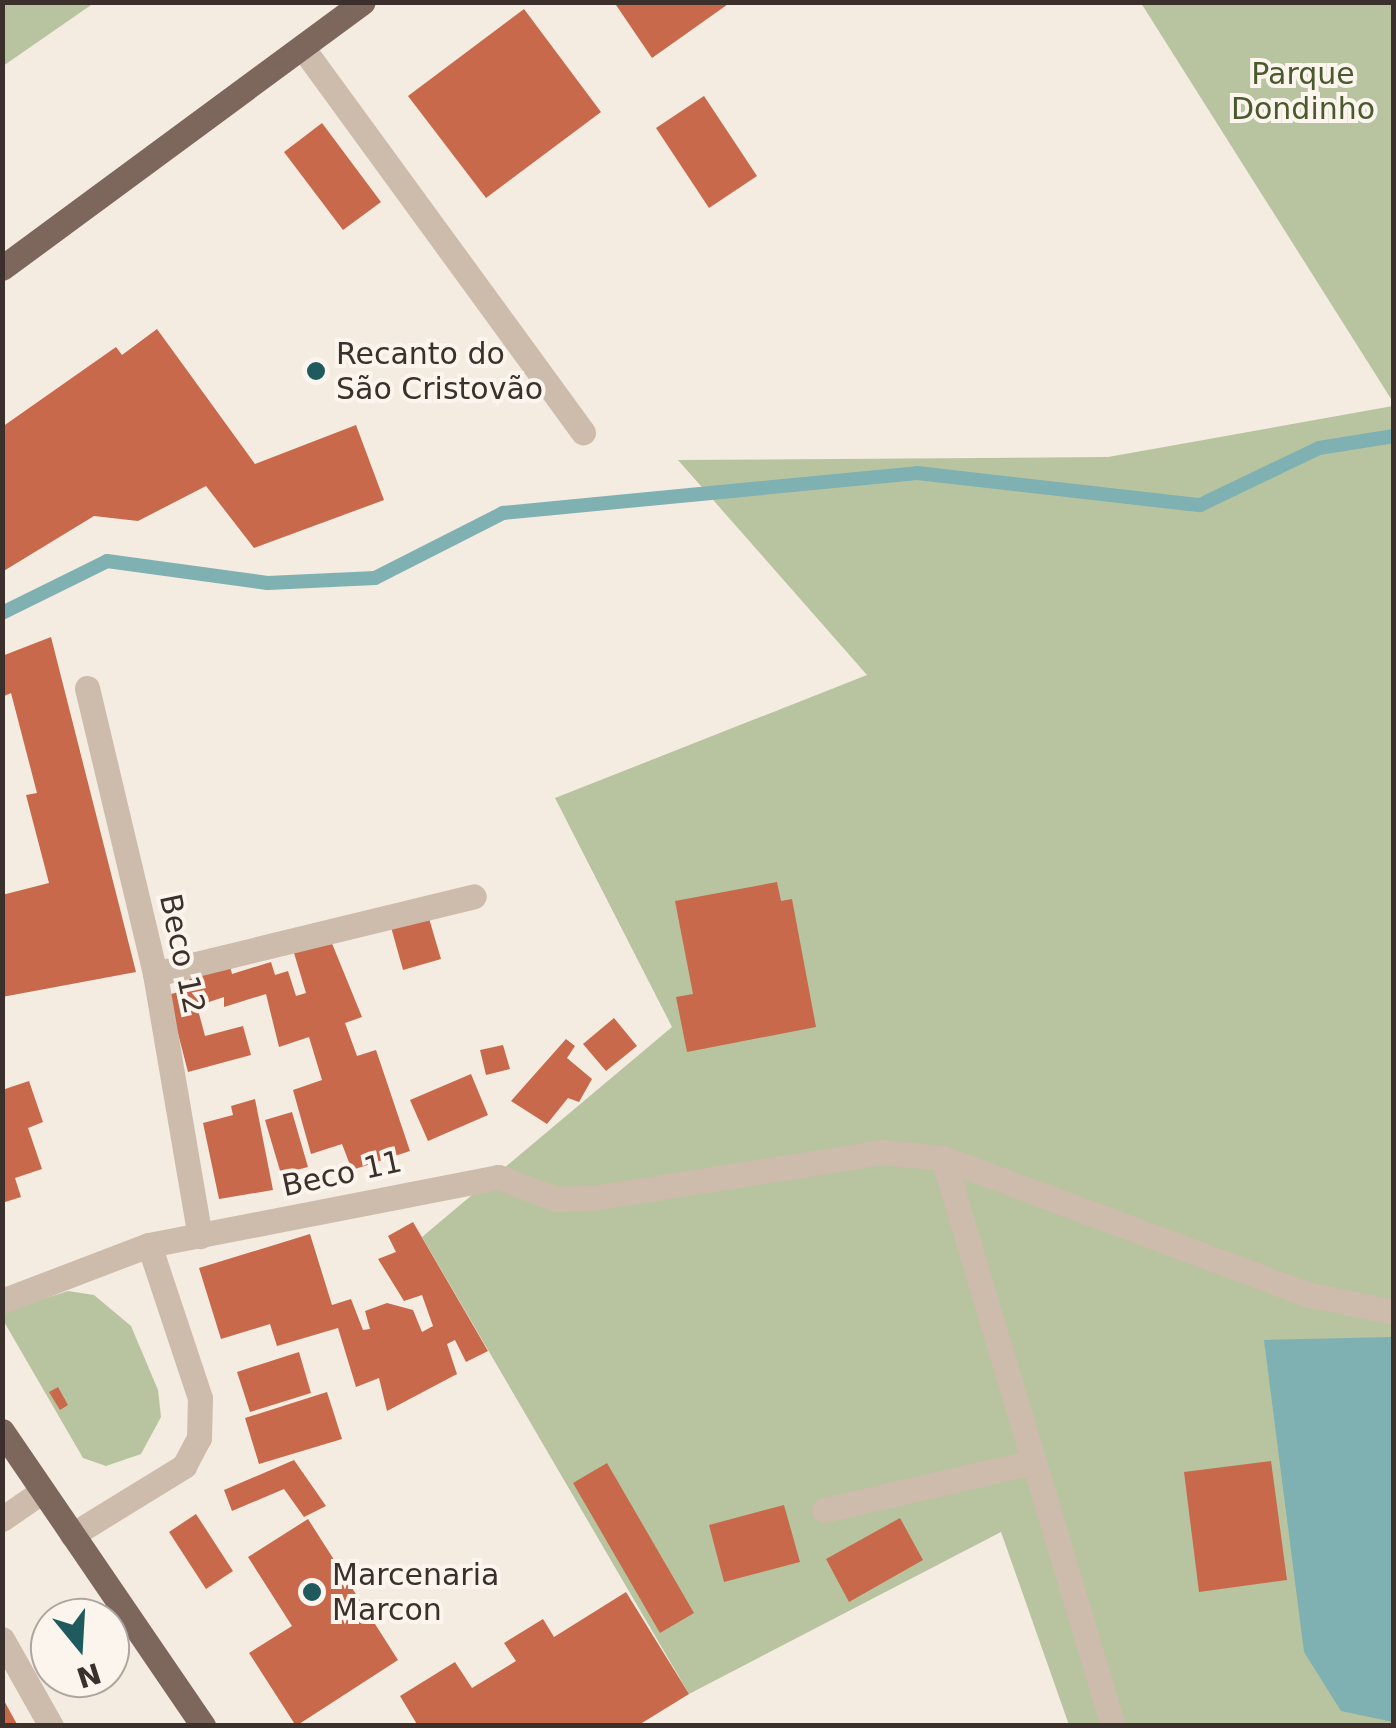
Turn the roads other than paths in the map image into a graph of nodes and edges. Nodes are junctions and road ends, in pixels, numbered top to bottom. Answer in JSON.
{"nodes":[{"id":1,"x":363,"y":2,"type":"edge"},
{"id":2,"x":302,"y":47,"type":"junction"},
{"id":3,"x":2,"y":268,"type":"edge"},
{"id":4,"x":583,"y":434,"type":"dead end"},
{"id":5,"x":87,"y":688,"type":"dead end"},
{"id":6,"x":474,"y":896,"type":"dead end"},
{"id":7,"x":155,"y":974,"type":"junction"},
{"id":8,"x":944,"y":1158,"type":"junction"},
{"id":9,"x":200,"y":1236,"type":"junction"},
{"id":10,"x":149,"y":1245,"type":"junction"},
{"id":11,"x":2,"y":1301,"type":"edge"},
{"id":12,"x":1394,"y":1312,"type":"edge"},
{"id":13,"x":2,"y":1431,"type":"edge"},
{"id":14,"x":1029,"y":1463,"type":"junction"},
{"id":15,"x":40,"y":1492,"type":"junction"},
{"id":16,"x":824,"y":1510,"type":"dead end"},
{"id":17,"x":2,"y":1519,"type":"edge"},
{"id":18,"x":72,"y":1535,"type":"junction"},
{"id":19,"x":2,"y":1638,"type":"edge"},
{"id":20,"x":52,"y":1726,"type":"edge"},
{"id":21,"x":203,"y":1726,"type":"edge"},
{"id":22,"x":1113,"y":1726,"type":"edge"}],
"edges":[{"from":1,"to":2,"type":"main road"},
{"from":2,"to":3,"type":"main road"},
{"from":2,"to":4,"type":"street"},
{"from":5,"to":7,"type":"street","name":"Beco 12"},
{"from":6,"to":7,"type":"street"},
{"from":7,"to":9,"type":"street","name":"Beco 12"},
{"from":8,"to":9,"type":"street","name":"Beco 11"},
{"from":8,"to":12,"type":"street"},
{"from":8,"to":14,"type":"street"},
{"from":9,"to":10,"type":"street","name":"Beco 11"},
{"from":10,"to":11,"type":"street","name":"Beco 11"},
{"from":10,"to":18,"type":"street"},
{"from":13,"to":15,"type":"main road"},
{"from":14,"to":16,"type":"street"},
{"from":14,"to":22,"type":"street"},
{"from":15,"to":17,"type":"street"},
{"from":15,"to":18,"type":"main road"},
{"from":18,"to":21,"type":"main road"},
{"from":19,"to":20,"type":"street"}]}
